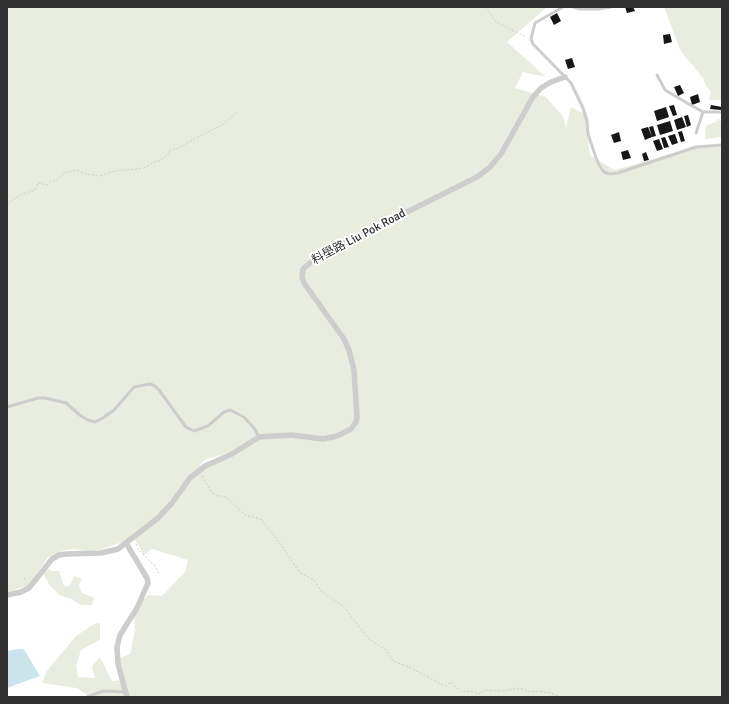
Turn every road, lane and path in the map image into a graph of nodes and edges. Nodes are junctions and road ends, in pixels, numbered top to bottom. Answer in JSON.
{"nodes":[{"id":1,"x":486,"y":7,"type":"edge"},
{"id":2,"x":563,"y":7,"type":"edge"},
{"id":3,"x":573,"y":7,"type":"edge"},
{"id":4,"x":611,"y":7,"type":"edge"},
{"id":5,"x":530,"y":39,"type":"junction"},
{"id":6,"x":657,"y":75,"type":"dead end"},
{"id":7,"x":565,"y":78,"type":"junction"},
{"id":8,"x":237,"y":112,"type":"dead end"},
{"id":9,"x":703,"y":112,"type":"junction"},
{"id":10,"x":722,"y":112,"type":"edge"},
{"id":11,"x":696,"y":133,"type":"dead end"},
{"id":12,"x":722,"y":145,"type":"edge"},
{"id":13,"x":7,"y":204,"type":"edge"},
{"id":14,"x":7,"y":407,"type":"edge"},
{"id":15,"x":259,"y":437,"type":"junction"},
{"id":16,"x":200,"y":470,"type":"junction"},
{"id":17,"x":134,"y":538,"type":"junction"},
{"id":18,"x":126,"y":543,"type":"junction"},
{"id":19,"x":159,"y":573,"type":"dead end"},
{"id":20,"x":7,"y":595,"type":"edge"},
{"id":21,"x":127,"y":694,"type":"edge"},
{"id":22,"x":87,"y":697,"type":"edge"},
{"id":23,"x":560,"y":697,"type":"edge"}],
"edges":[{"from":1,"to":5,"type":"path"},
{"from":2,"to":5,"type":"lane"},
{"from":3,"to":4,"type":"lane"},
{"from":5,"to":7,"type":"lane"},
{"from":6,"to":9,"type":"lane"},
{"from":7,"to":12,"type":"lane"},
{"from":7,"to":15,"type":"street","name":"料壆路 Liu Pok Road"},
{"from":8,"to":13,"type":"path"},
{"from":9,"to":10,"type":"lane"},
{"from":9,"to":11,"type":"lane"},
{"from":14,"to":15,"type":"lane"},
{"from":15,"to":16,"type":"street","name":"料壆路 Liu Pok Road"},
{"from":16,"to":17,"type":"street","name":"料壆路 Liu Pok Road"},
{"from":16,"to":23,"type":"path"},
{"from":17,"to":18,"type":"street","name":"料壆路 Liu Pok Road"},
{"from":17,"to":19,"type":"path"},
{"from":18,"to":20,"type":"street","name":"料壆路 Liu Pok Road"},
{"from":18,"to":21,"type":"street"},
{"from":21,"to":22,"type":"lane"}]}
